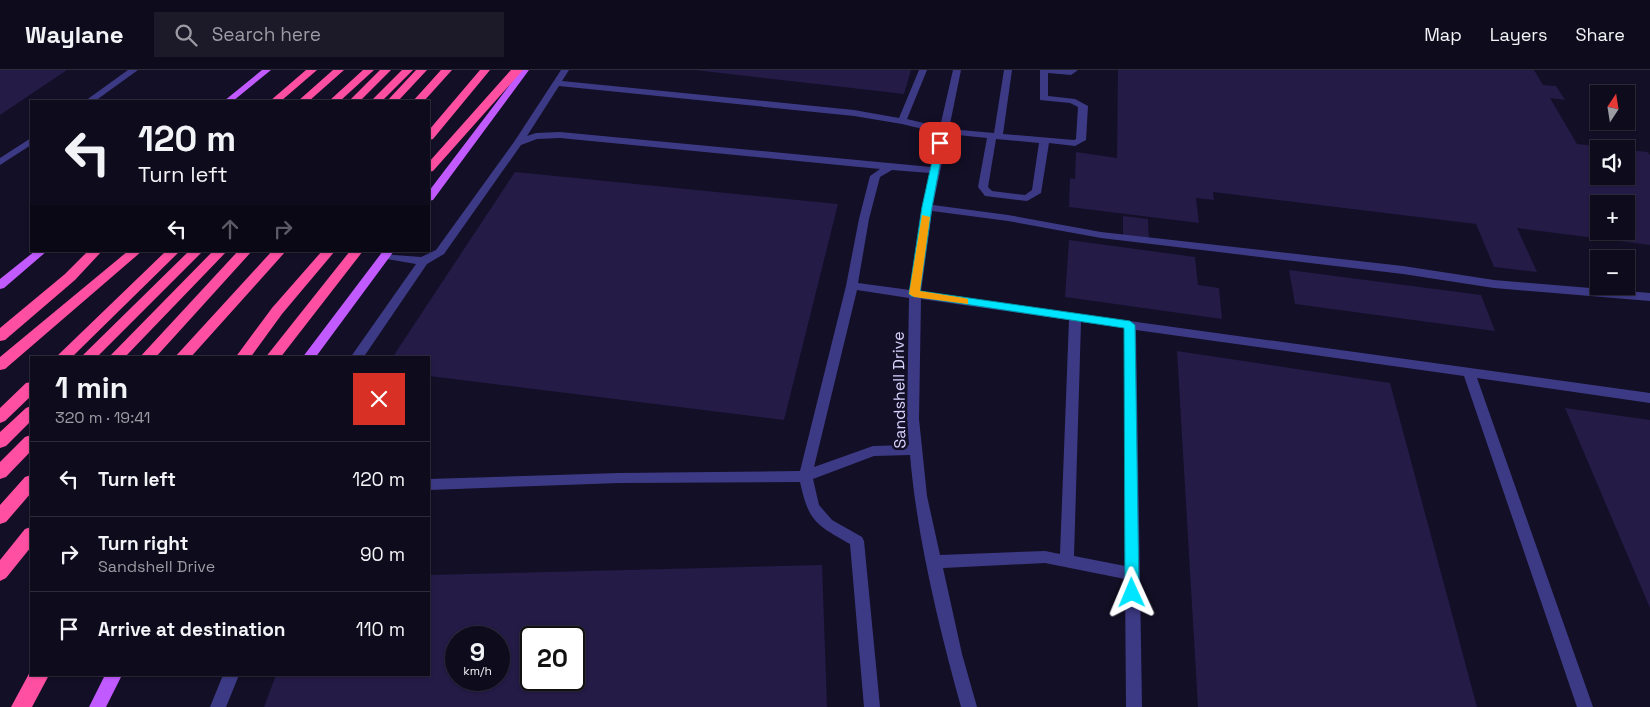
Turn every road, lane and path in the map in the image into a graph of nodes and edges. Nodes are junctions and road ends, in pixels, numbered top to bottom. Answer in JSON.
{"nodes":[{"id":1,"x":134,"y":70,"type":"edge"},
{"id":2,"x":267,"y":70,"type":"edge"},
{"id":3,"x":312,"y":70,"type":"edge"},
{"id":4,"x":339,"y":70,"type":"edge"},
{"id":5,"x":369,"y":70,"type":"edge"},
{"id":6,"x":386,"y":70,"type":"edge"},
{"id":7,"x":408,"y":70,"type":"edge"},
{"id":8,"x":422,"y":70,"type":"edge"},
{"id":9,"x":447,"y":70,"type":"edge"},
{"id":10,"x":485,"y":70,"type":"edge"},
{"id":11,"x":518,"y":70,"type":"edge"},
{"id":12,"x":525,"y":70,"type":"edge"},
{"id":13,"x":565,"y":70,"type":"edge"},
{"id":14,"x":923,"y":70,"type":"edge"},
{"id":15,"x":957,"y":70,"type":"edge"},
{"id":16,"x":1008,"y":70,"type":"edge"},
{"id":17,"x":1045,"y":70,"type":"edge"},
{"id":18,"x":1074,"y":70,"type":"edge"},
{"id":19,"x":556,"y":83,"type":"junction"},
{"id":20,"x":90,"y":100,"type":"edge"},
{"id":21,"x":229,"y":100,"type":"edge"},
{"id":22,"x":276,"y":100,"type":"edge"},
{"id":23,"x":304,"y":100,"type":"edge"},
{"id":24,"x":335,"y":100,"type":"edge"},
{"id":25,"x":355,"y":100,"type":"edge"},
{"id":26,"x":377,"y":100,"type":"edge"},
{"id":27,"x":393,"y":100,"type":"edge"},
{"id":28,"x":419,"y":100,"type":"edge"},
{"id":29,"x":902,"y":121,"type":"junction"},
{"id":30,"x":943,"y":131,"type":"junction"},
{"id":31,"x":430,"y":136,"type":"edge"},
{"id":32,"x":995,"y":137,"type":"junction"},
{"id":33,"x":30,"y":142,"type":"edge"},
{"id":34,"x":1044,"y":142,"type":"junction"},
{"id":35,"x":518,"y":143,"type":"junction"},
{"id":36,"x":0,"y":162,"type":"edge"},
{"id":37,"x":890,"y":167,"type":"junction"},
{"id":38,"x":430,"y":169,"type":"edge"},
{"id":39,"x":935,"y":170,"type":"junction"},
{"id":40,"x":430,"y":197,"type":"edge"},
{"id":41,"x":927,"y":207,"type":"junction"},
{"id":42,"x":41,"y":252,"type":"edge"},
{"id":43,"x":94,"y":252,"type":"edge"},
{"id":44,"x":135,"y":252,"type":"edge"},
{"id":45,"x":173,"y":252,"type":"edge"},
{"id":46,"x":196,"y":252,"type":"edge"},
{"id":47,"x":220,"y":252,"type":"edge"},
{"id":48,"x":245,"y":252,"type":"edge"},
{"id":49,"x":279,"y":252,"type":"edge"},
{"id":50,"x":328,"y":252,"type":"edge"},
{"id":51,"x":356,"y":252,"type":"edge"},
{"id":52,"x":387,"y":253,"type":"edge"},
{"id":53,"x":424,"y":261,"type":"junction"},
{"id":54,"x":67,"y":276,"type":"junction"},
{"id":55,"x":0,"y":285,"type":"edge"},
{"id":56,"x":852,"y":286,"type":"junction"},
{"id":57,"x":914,"y":294,"type":"junction"},
{"id":58,"x":1650,"y":297,"type":"edge"},
{"id":59,"x":1076,"y":318,"type":"junction"},
{"id":60,"x":0,"y":324,"type":"edge"},
{"id":61,"x":1130,"y":325,"type":"junction"},
{"id":62,"x":0,"y":336,"type":"edge"},
{"id":63,"x":63,"y":356,"type":"edge"},
{"id":64,"x":89,"y":356,"type":"edge"},
{"id":65,"x":117,"y":356,"type":"edge"},
{"id":66,"x":148,"y":356,"type":"edge"},
{"id":67,"x":183,"y":356,"type":"edge"},
{"id":68,"x":243,"y":356,"type":"edge"},
{"id":69,"x":274,"y":356,"type":"edge"},
{"id":70,"x":310,"y":356,"type":"edge"},
{"id":71,"x":357,"y":356,"type":"edge"},
{"id":72,"x":0,"y":365,"type":"edge"},
{"id":73,"x":1469,"y":373,"type":"junction"},
{"id":74,"x":30,"y":381,"type":"edge"},
{"id":75,"x":30,"y":388,"type":"edge"},
{"id":76,"x":1650,"y":398,"type":"edge"},
{"id":77,"x":0,"y":405,"type":"edge"},
{"id":78,"x":30,"y":413,"type":"edge"},
{"id":79,"x":0,"y":417,"type":"edge"},
{"id":80,"x":0,"y":442,"type":"edge"},
{"id":81,"x":30,"y":442,"type":"edge"},
{"id":82,"x":916,"y":450,"type":"junction"},
{"id":83,"x":0,"y":472,"type":"edge"},
{"id":84,"x":30,"y":475,"type":"edge"},
{"id":85,"x":805,"y":476,"type":"junction"},
{"id":86,"x":30,"y":483,"type":"edge"},
{"id":87,"x":430,"y":485,"type":"edge"},
{"id":88,"x":0,"y":504,"type":"edge"},
{"id":89,"x":0,"y":517,"type":"edge"},
{"id":90,"x":30,"y":535,"type":"edge"},
{"id":91,"x":934,"y":562,"type":"junction"},
{"id":92,"x":1067,"y":562,"type":"junction"},
{"id":93,"x":0,"y":573,"type":"edge"},
{"id":94,"x":1132,"y":574,"type":"junction"},
{"id":95,"x":38,"y":676,"type":"edge"},
{"id":96,"x":113,"y":676,"type":"edge"},
{"id":97,"x":231,"y":676,"type":"edge"},
{"id":98,"x":21,"y":707,"type":"edge"},
{"id":99,"x":97,"y":707,"type":"edge"},
{"id":100,"x":218,"y":707,"type":"edge"},
{"id":101,"x":872,"y":707,"type":"edge"},
{"id":102,"x":969,"y":707,"type":"edge"},
{"id":103,"x":1134,"y":707,"type":"edge"},
{"id":104,"x":1585,"y":707,"type":"edge"}],
"edges":[{"from":1,"to":20,"type":"street"},
{"from":2,"to":21,"type":"main road"},
{"from":3,"to":22,"type":"highway"},
{"from":4,"to":23,"type":"highway"},
{"from":5,"to":24,"type":"highway"},
{"from":6,"to":25,"type":"highway"},
{"from":7,"to":26,"type":"highway"},
{"from":8,"to":27,"type":"highway"},
{"from":9,"to":28,"type":"highway"},
{"from":10,"to":31,"type":"highway"},
{"from":11,"to":38,"type":"highway"},
{"from":12,"to":40,"type":"main road"},
{"from":13,"to":19,"type":"street"},
{"from":14,"to":29,"type":"street"},
{"from":15,"to":30,"type":"street","name":"Sandshell Drive"},
{"from":16,"to":32,"type":"street"},
{"from":17,"to":18,"type":"street"},
{"from":17,"to":34,"type":"street"},
{"from":19,"to":29,"type":"street"},
{"from":19,"to":35,"type":"street"},
{"from":29,"to":30,"type":"street"},
{"from":30,"to":32,"type":"street"},
{"from":30,"to":39,"type":"street","name":"Sandshell Drive"},
{"from":32,"to":34,"type":"street"},
{"from":32,"to":34,"type":"street"},
{"from":33,"to":36,"type":"street"},
{"from":35,"to":37,"type":"street"},
{"from":35,"to":53,"type":"street"},
{"from":37,"to":39,"type":"street"},
{"from":37,"to":56,"type":"street"},
{"from":39,"to":41,"type":"street","name":"Sandshell Drive"},
{"from":41,"to":57,"type":"street","name":"Sandshell Drive"},
{"from":41,"to":58,"type":"street"},
{"from":42,"to":55,"type":"main road"},
{"from":43,"to":54,"type":"highway"},
{"from":44,"to":72,"type":"highway"},
{"from":45,"to":63,"type":"highway"},
{"from":46,"to":64,"type":"highway"},
{"from":47,"to":65,"type":"highway"},
{"from":48,"to":66,"type":"highway"},
{"from":49,"to":67,"type":"highway"},
{"from":50,"to":68,"type":"highway"},
{"from":51,"to":69,"type":"highway"},
{"from":52,"to":53,"type":"street"},
{"from":52,"to":70,"type":"main road"},
{"from":53,"to":71,"type":"street"},
{"from":54,"to":60,"type":"highway"},
{"from":54,"to":62,"type":"highway"},
{"from":56,"to":57,"type":"street"},
{"from":56,"to":85,"type":"street"},
{"from":57,"to":59,"type":"street"},
{"from":57,"to":82,"type":"street","name":"Sandshell Drive"},
{"from":59,"to":61,"type":"street"},
{"from":59,"to":92,"type":"street"},
{"from":61,"to":73,"type":"street"},
{"from":61,"to":94,"type":"street"},
{"from":73,"to":76,"type":"street"},
{"from":73,"to":104,"type":"street"},
{"from":74,"to":77,"type":"highway"},
{"from":75,"to":79,"type":"highway"},
{"from":78,"to":80,"type":"highway"},
{"from":81,"to":83,"type":"highway"},
{"from":82,"to":85,"type":"street"},
{"from":82,"to":91,"type":"street","name":"Sandshell Drive"},
{"from":84,"to":88,"type":"highway"},
{"from":85,"to":87,"type":"street"},
{"from":85,"to":101,"type":"street"},
{"from":86,"to":89,"type":"highway"},
{"from":90,"to":93,"type":"highway"},
{"from":91,"to":92,"type":"street"},
{"from":91,"to":102,"type":"street","name":"Sandshell Drive"},
{"from":92,"to":94,"type":"street"},
{"from":94,"to":103,"type":"street"},
{"from":95,"to":98,"type":"highway"},
{"from":96,"to":99,"type":"main road"},
{"from":97,"to":100,"type":"street"}]}
